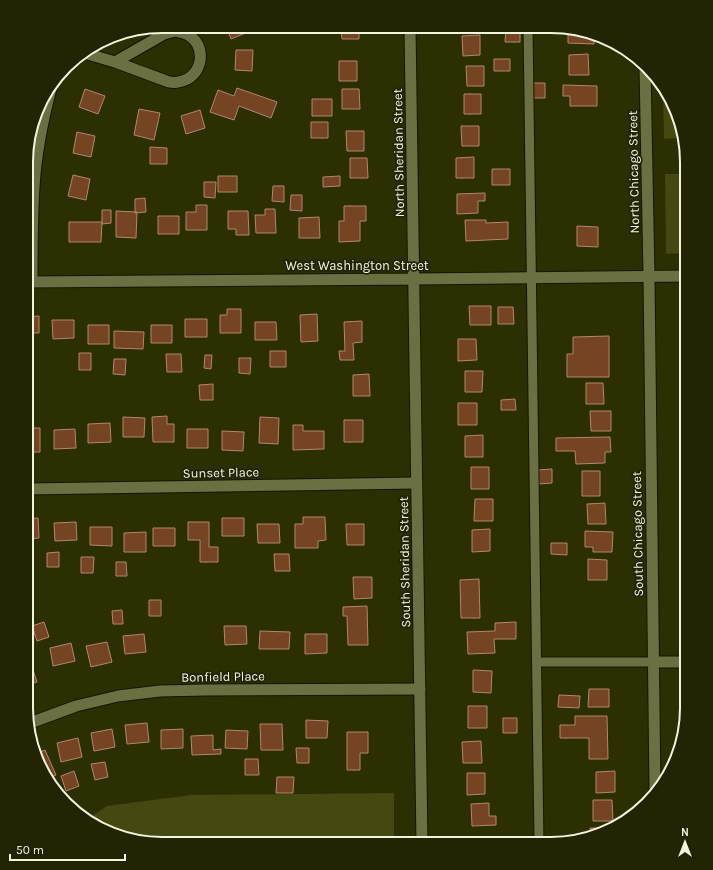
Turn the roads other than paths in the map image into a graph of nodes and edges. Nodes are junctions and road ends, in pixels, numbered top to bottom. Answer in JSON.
{"nodes":[{"id":1,"x":168,"y":33,"type":"edge"},
{"id":2,"x":186,"y":33,"type":"edge"},
{"id":3,"x":410,"y":33,"type":"edge"},
{"id":4,"x":528,"y":33,"type":"edge"},
{"id":5,"x":91,"y":55,"type":"edge"},
{"id":6,"x":115,"y":62,"type":"junction"},
{"id":7,"x":645,"y":74,"type":"edge"},
{"id":8,"x":46,"y":106,"type":"edge"},
{"id":9,"x":33,"y":204,"type":"edge"},
{"id":10,"x":648,"y":276,"type":"junction"},
{"id":11,"x":680,"y":276,"type":"edge"},
{"id":12,"x":531,"y":278,"type":"junction"},
{"id":13,"x":414,"y":279,"type":"junction"},
{"id":14,"x":33,"y":282,"type":"edge"},
{"id":15,"x":416,"y":484,"type":"junction"},
{"id":16,"x":33,"y":489,"type":"edge"},
{"id":17,"x":537,"y":662,"type":"junction"},
{"id":18,"x":653,"y":662,"type":"junction"},
{"id":19,"x":680,"y":662,"type":"edge"},
{"id":20,"x":420,"y":689,"type":"junction"},
{"id":21,"x":34,"y":721,"type":"edge"},
{"id":22,"x":655,"y":783,"type":"edge"},
{"id":23,"x":422,"y":837,"type":"edge"},
{"id":24,"x":539,"y":837,"type":"edge"}],
"edges":[{"from":1,"to":6,"type":"street"},
{"from":2,"to":6,"type":"street"},
{"from":3,"to":13,"type":"street","name":"North Sheridan Street"},
{"from":4,"to":12,"type":"lane"},
{"from":5,"to":6,"type":"street"},
{"from":7,"to":10,"type":"street","name":"North Chicago Street"},
{"from":8,"to":9,"type":"street"},
{"from":10,"to":11,"type":"street","name":"West Washington Street"},
{"from":10,"to":12,"type":"street","name":"West Washington Street"},
{"from":10,"to":18,"type":"street","name":"South Chicago Street"},
{"from":12,"to":13,"type":"street","name":"West Washington Street"},
{"from":12,"to":17,"type":"lane"},
{"from":13,"to":14,"type":"street","name":"West Washington Street"},
{"from":13,"to":15,"type":"street","name":"South Sheridan Street"},
{"from":15,"to":16,"type":"street","name":"Sunset Place"},
{"from":15,"to":20,"type":"street","name":"South Sheridan Street"},
{"from":17,"to":18,"type":"lane"},
{"from":17,"to":24,"type":"lane"},
{"from":18,"to":19,"type":"street"},
{"from":18,"to":22,"type":"street","name":"South Chicago Street"},
{"from":20,"to":21,"type":"street","name":"Bonfield Place"},
{"from":20,"to":23,"type":"street","name":"South Sheridan Street"}]}
